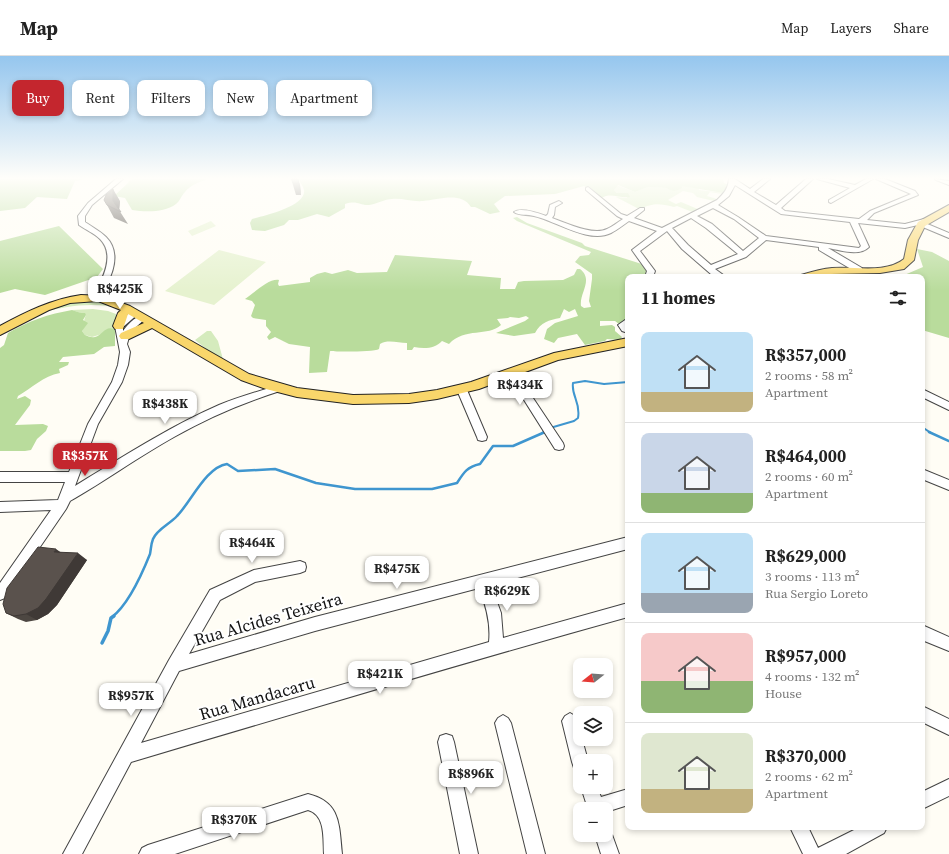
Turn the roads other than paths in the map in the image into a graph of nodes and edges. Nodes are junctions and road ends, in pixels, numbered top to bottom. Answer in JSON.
{"nodes":[{"id":1,"x":81,"y":216,"type":"edge"},
{"id":2,"x":538,"y":216,"type":"edge"},
{"id":3,"x":622,"y":216,"type":"edge"},
{"id":4,"x":632,"y":216,"type":"edge"},
{"id":5,"x":692,"y":216,"type":"joint"},
{"id":6,"x":733,"y":216,"type":"edge"},
{"id":7,"x":808,"y":216,"type":"edge"},
{"id":8,"x":864,"y":216,"type":"edge"},
{"id":9,"x":935,"y":216,"type":"edge"},
{"id":10,"x":547,"y":218,"type":"joint"},
{"id":11,"x":628,"y":219,"type":"junction"},
{"id":12,"x":857,"y":220,"type":"junction"},
{"id":13,"x":923,"y":223,"type":"junction"},
{"id":14,"x":665,"y":229,"type":"junction"},
{"id":15,"x":949,"y":236,"type":"edge"},
{"id":16,"x":764,"y":238,"type":"junction"},
{"id":17,"x":818,"y":245,"type":"junction"},
{"id":18,"x":742,"y":255,"type":"junction"},
{"id":19,"x":710,"y":268,"type":"junction"},
{"id":20,"x":859,"y":270,"type":"junction"},
{"id":21,"x":650,"y":274,"type":"edge"},
{"id":22,"x":718,"y":274,"type":"edge"},
{"id":23,"x":818,"y":274,"type":"edge"},
{"id":24,"x":95,"y":298,"type":"junction"},
{"id":25,"x":123,"y":313,"type":"junction"},
{"id":26,"x":143,"y":318,"type":"junction"},
{"id":27,"x":119,"y":326,"type":"junction"},
{"id":28,"x":0,"y":332,"type":"edge"},
{"id":29,"x":124,"y":340,"type":"junction"},
{"id":30,"x":625,"y":343,"type":"edge"},
{"id":31,"x":512,"y":374,"type":"junction"},
{"id":32,"x":280,"y":388,"type":"junction"},
{"id":33,"x":462,"y":390,"type":"junction"},
{"id":34,"x":925,"y":394,"type":"edge"},
{"id":35,"x":949,"y":406,"type":"edge"},
{"id":36,"x":482,"y":437,"type":"dead end"},
{"id":37,"x":559,"y":446,"type":"dead end"},
{"id":38,"x":925,"y":475,"type":"edge"},
{"id":39,"x":0,"y":477,"type":"edge"},
{"id":40,"x":73,"y":477,"type":"junction"},
{"id":41,"x":949,"y":485,"type":"edge"},
{"id":42,"x":64,"y":501,"type":"junction"},
{"id":43,"x":0,"y":507,"type":"edge"},
{"id":44,"x":625,"y":544,"type":"edge"},
{"id":45,"x":300,"y":567,"type":"dead end"},
{"id":46,"x":483,"y":582,"type":"junction"},
{"id":47,"x":0,"y":594,"type":"edge"},
{"id":48,"x":625,"y":611,"type":"edge"},
{"id":49,"x":925,"y":634,"type":"edge"},
{"id":50,"x":949,"y":644,"type":"edge"},
{"id":51,"x":495,"y":647,"type":"junction"},
{"id":52,"x":174,"y":665,"type":"junction"},
{"id":53,"x":925,"y":715,"type":"edge"},
{"id":54,"x":570,"y":721,"type":"dead end"},
{"id":55,"x":503,"y":723,"type":"dead end"},
{"id":56,"x":949,"y":727,"type":"edge"},
{"id":57,"x":446,"y":742,"type":"dead end"},
{"id":58,"x":578,"y":754,"type":"edge"},
{"id":59,"x":126,"y":755,"type":"junction"},
{"id":60,"x":949,"y":787,"type":"edge"},
{"id":61,"x":625,"y":798,"type":"edge"},
{"id":62,"x":925,"y":799,"type":"edge"},
{"id":63,"x":613,"y":802,"type":"edge"},
{"id":64,"x":801,"y":830,"type":"edge"},
{"id":65,"x":872,"y":830,"type":"edge"},
{"id":66,"x":606,"y":842,"type":"edge"},
{"id":67,"x":72,"y":854,"type":"edge"},
{"id":68,"x":148,"y":854,"type":"edge"},
{"id":69,"x":332,"y":854,"type":"edge"},
{"id":70,"x":468,"y":854,"type":"edge"},
{"id":71,"x":536,"y":854,"type":"edge"},
{"id":72,"x":610,"y":854,"type":"edge"},
{"id":73,"x":812,"y":854,"type":"edge"},
{"id":74,"x":824,"y":854,"type":"edge"}],
"edges":[{"from":1,"to":24,"type":"street"},
{"from":2,"to":10,"type":"street"},
{"from":3,"to":11,"type":"street"},
{"from":4,"to":11,"type":"street"},
{"from":5,"to":14,"type":"street"},
{"from":5,"to":18,"type":"street"},
{"from":6,"to":16,"type":"street"},
{"from":7,"to":12,"type":"street"},
{"from":8,"to":12,"type":"street"},
{"from":9,"to":13,"type":"main road"},
{"from":10,"to":11,"type":"street"},
{"from":11,"to":14,"type":"street"},
{"from":12,"to":13,"type":"street"},
{"from":12,"to":17,"type":"street"},
{"from":13,"to":15,"type":"street"},
{"from":13,"to":20,"type":"main road"},
{"from":14,"to":19,"type":"street"},
{"from":14,"to":21,"type":"street"},
{"from":16,"to":17,"type":"street"},
{"from":16,"to":18,"type":"street"},
{"from":17,"to":20,"type":"street"},
{"from":18,"to":19,"type":"street"},
{"from":19,"to":22,"type":"street"},
{"from":20,"to":23,"type":"main road"},
{"from":24,"to":26,"type":"main road"},
{"from":24,"to":28,"type":"main road"},
{"from":25,"to":26,"type":"main road"},
{"from":25,"to":27,"type":"main road"},
{"from":25,"to":28,"type":"main road"},
{"from":26,"to":27,"type":"street"},
{"from":26,"to":29,"type":"main road"},
{"from":26,"to":32,"type":"main road"},
{"from":27,"to":29,"type":"street"},
{"from":29,"to":40,"type":"street"},
{"from":30,"to":31,"type":"main road"},
{"from":31,"to":33,"type":"main road"},
{"from":31,"to":37,"type":"street"},
{"from":32,"to":33,"type":"main road"},
{"from":32,"to":42,"type":"street"},
{"from":33,"to":36,"type":"street"},
{"from":34,"to":35,"type":"street"},
{"from":38,"to":41,"type":"street"},
{"from":39,"to":40,"type":"street"},
{"from":40,"to":42,"type":"street"},
{"from":42,"to":43,"type":"street"},
{"from":42,"to":47,"type":"street"},
{"from":44,"to":46,"type":"street","name":"Rua Alcides Teixeira"},
{"from":45,"to":52,"type":"street"},
{"from":46,"to":51,"type":"street"},
{"from":46,"to":52,"type":"street","name":"Rua Alcides Teixeira"},
{"from":48,"to":51,"type":"street","name":"Rua Mandacaru"},
{"from":49,"to":50,"type":"street"},
{"from":51,"to":59,"type":"street","name":"Rua Mandacaru"},
{"from":52,"to":59,"type":"street"},
{"from":53,"to":56,"type":"street"},
{"from":54,"to":58,"type":"street"},
{"from":55,"to":71,"type":"street"},
{"from":57,"to":70,"type":"street"},
{"from":59,"to":67,"type":"street"},
{"from":60,"to":62,"type":"street"},
{"from":61,"to":63,"type":"street"},
{"from":64,"to":73,"type":"street"},
{"from":65,"to":74,"type":"street"},
{"from":66,"to":72,"type":"street"},
{"from":68,"to":69,"type":"street"}]}
